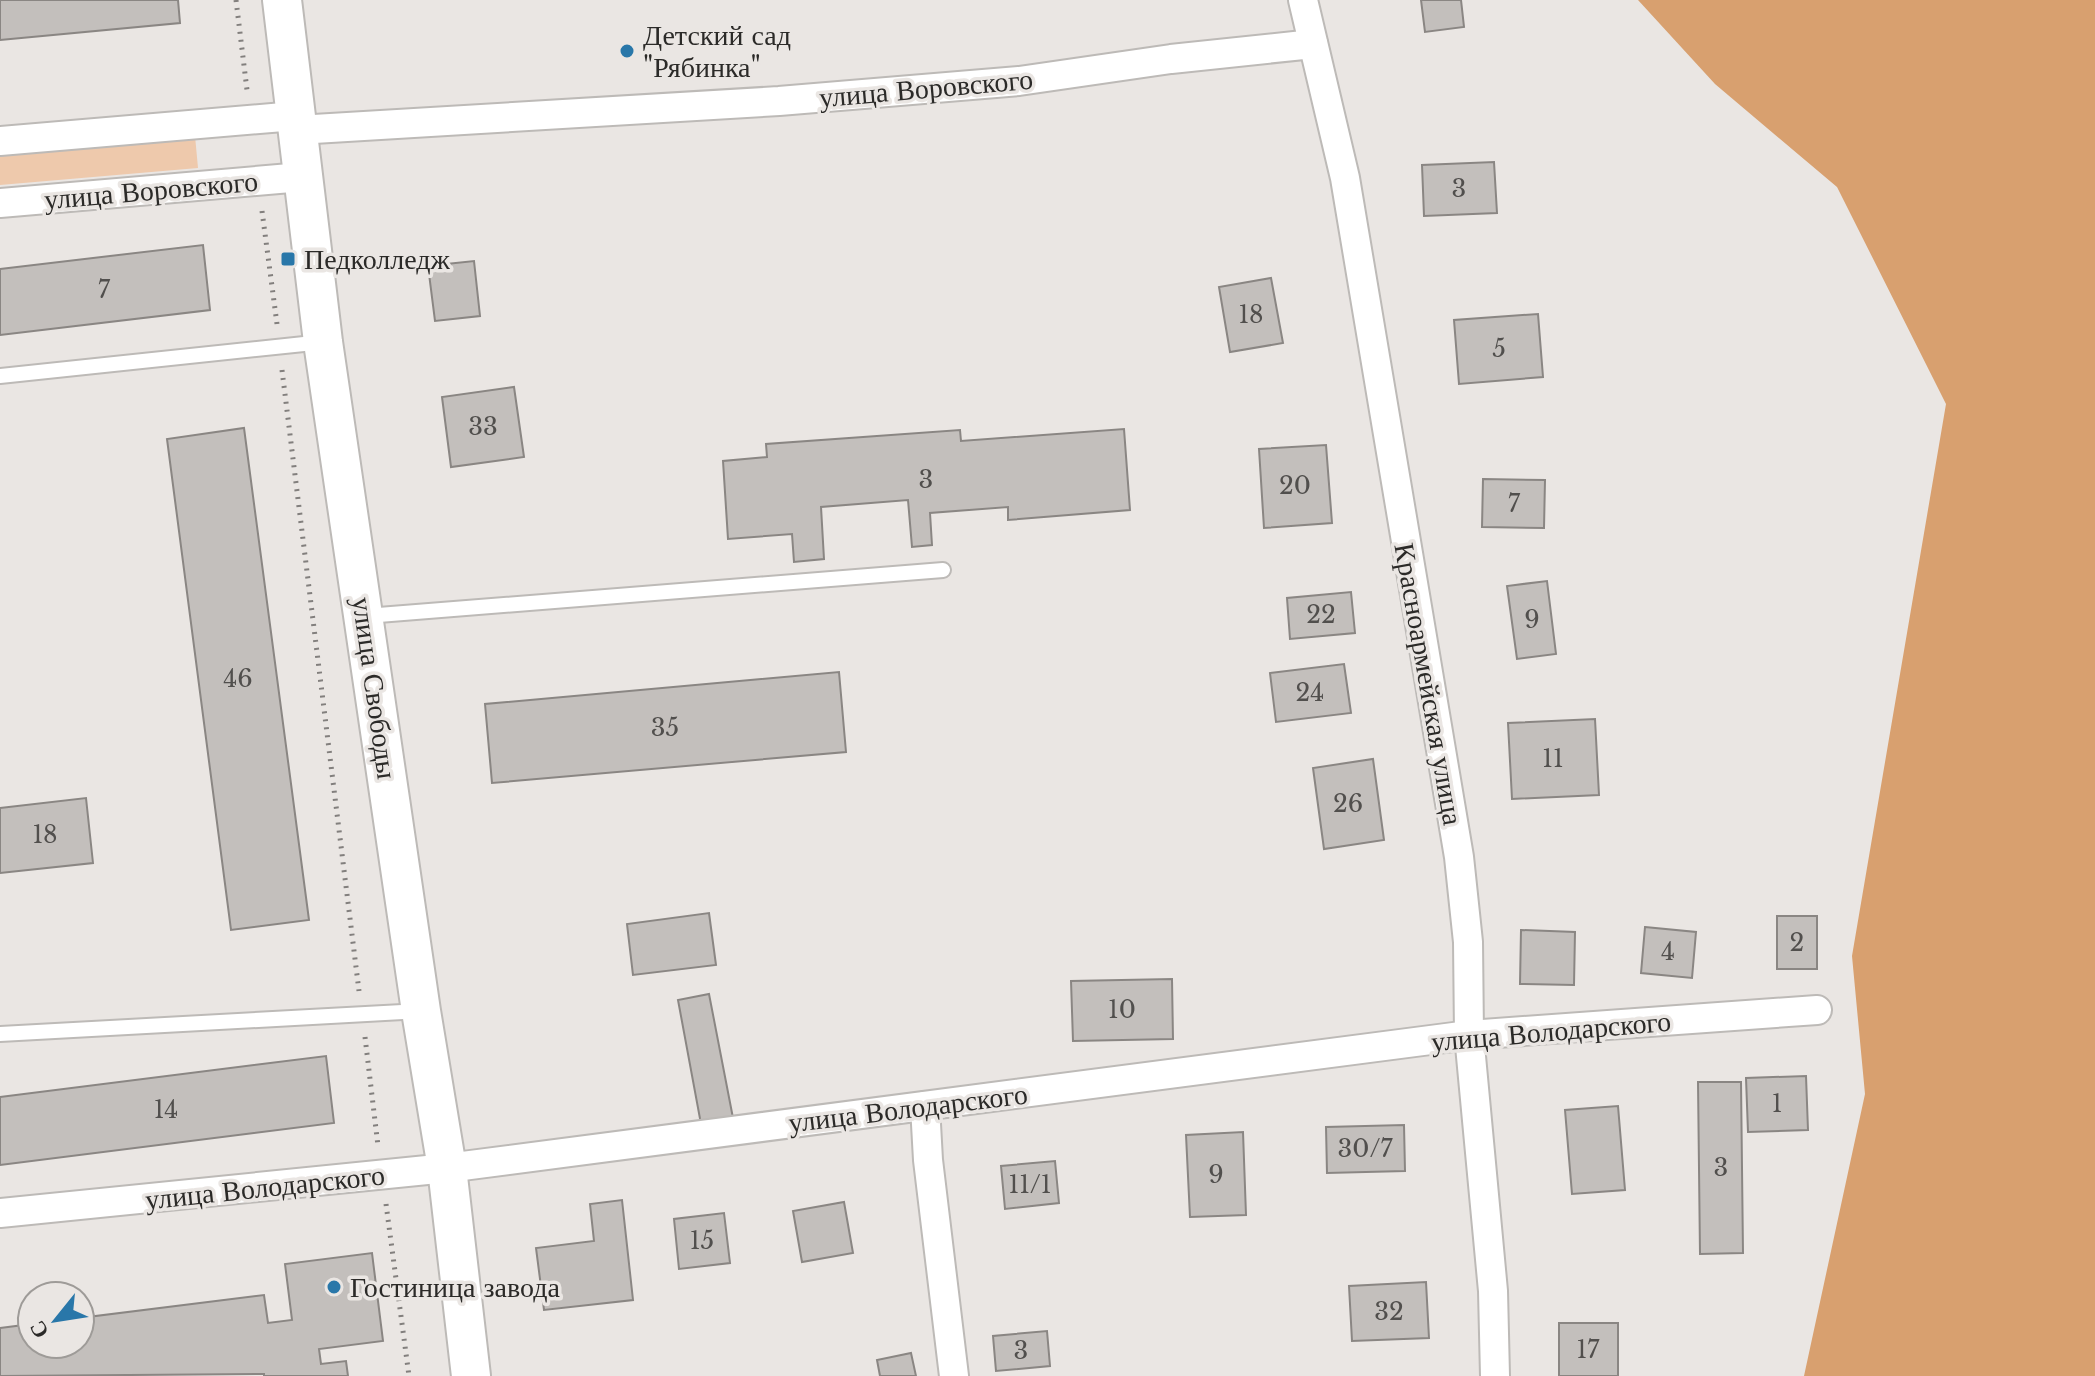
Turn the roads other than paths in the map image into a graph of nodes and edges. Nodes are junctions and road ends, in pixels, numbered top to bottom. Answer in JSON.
{"nodes":[{"id":1,"x":282,"y":0,"type":"edge"},
{"id":2,"x":1303,"y":0,"type":"edge"},
{"id":3,"x":1313,"y":44,"type":"junction"},
{"id":4,"x":296,"y":123,"type":"junction"},
{"id":5,"x":0,"y":141,"type":"edge"},
{"id":6,"x":302,"y":177,"type":"junction"},
{"id":7,"x":0,"y":203,"type":"edge"},
{"id":8,"x":323,"y":342,"type":"junction"},
{"id":9,"x":0,"y":376,"type":"edge"},
{"id":10,"x":943,"y":570,"type":"dead end"},
{"id":11,"x":364,"y":616,"type":"junction"},
{"id":12,"x":1817,"y":1010,"type":"dead end"},
{"id":13,"x":421,"y":1011,"type":"junction"},
{"id":14,"x":0,"y":1034,"type":"edge"},
{"id":15,"x":1469,"y":1035,"type":"junction"},
{"id":16,"x":925,"y":1106,"type":"junction"},
{"id":17,"x":447,"y":1168,"type":"junction"},
{"id":18,"x":0,"y":1213,"type":"edge"},
{"id":19,"x":471,"y":1376,"type":"edge"},
{"id":20,"x":954,"y":1376,"type":"edge"},
{"id":21,"x":1495,"y":1376,"type":"edge"}],
"edges":[{"from":1,"to":4,"type":"street","name":"улица Свободы"},
{"from":2,"to":3,"type":"street","name":"Красноармейская улица"},
{"from":3,"to":4,"type":"street","name":"улица Воровского"},
{"from":3,"to":15,"type":"street","name":"Красноармейская улица"},
{"from":4,"to":5,"type":"street","name":"улица Воровского"},
{"from":4,"to":6,"type":"street","name":"улица Свободы"},
{"from":6,"to":7,"type":"street","name":"улица Воровского"},
{"from":6,"to":8,"type":"street","name":"улица Свободы"},
{"from":8,"to":9,"type":"lane"},
{"from":8,"to":11,"type":"street","name":"улица Свободы"},
{"from":10,"to":11,"type":"lane"},
{"from":11,"to":13,"type":"street","name":"улица Свободы"},
{"from":12,"to":15,"type":"street","name":"улица Володарского"},
{"from":13,"to":14,"type":"lane"},
{"from":13,"to":17,"type":"street","name":"улица Свободы"},
{"from":15,"to":16,"type":"street","name":"улица Володарского"},
{"from":15,"to":21,"type":"street","name":"Красноармейская улица"},
{"from":16,"to":17,"type":"street","name":"улица Володарского"},
{"from":16,"to":20,"type":"street"},
{"from":17,"to":18,"type":"street","name":"улица Володарского"},
{"from":17,"to":19,"type":"street","name":"улица Свободы"}]}
